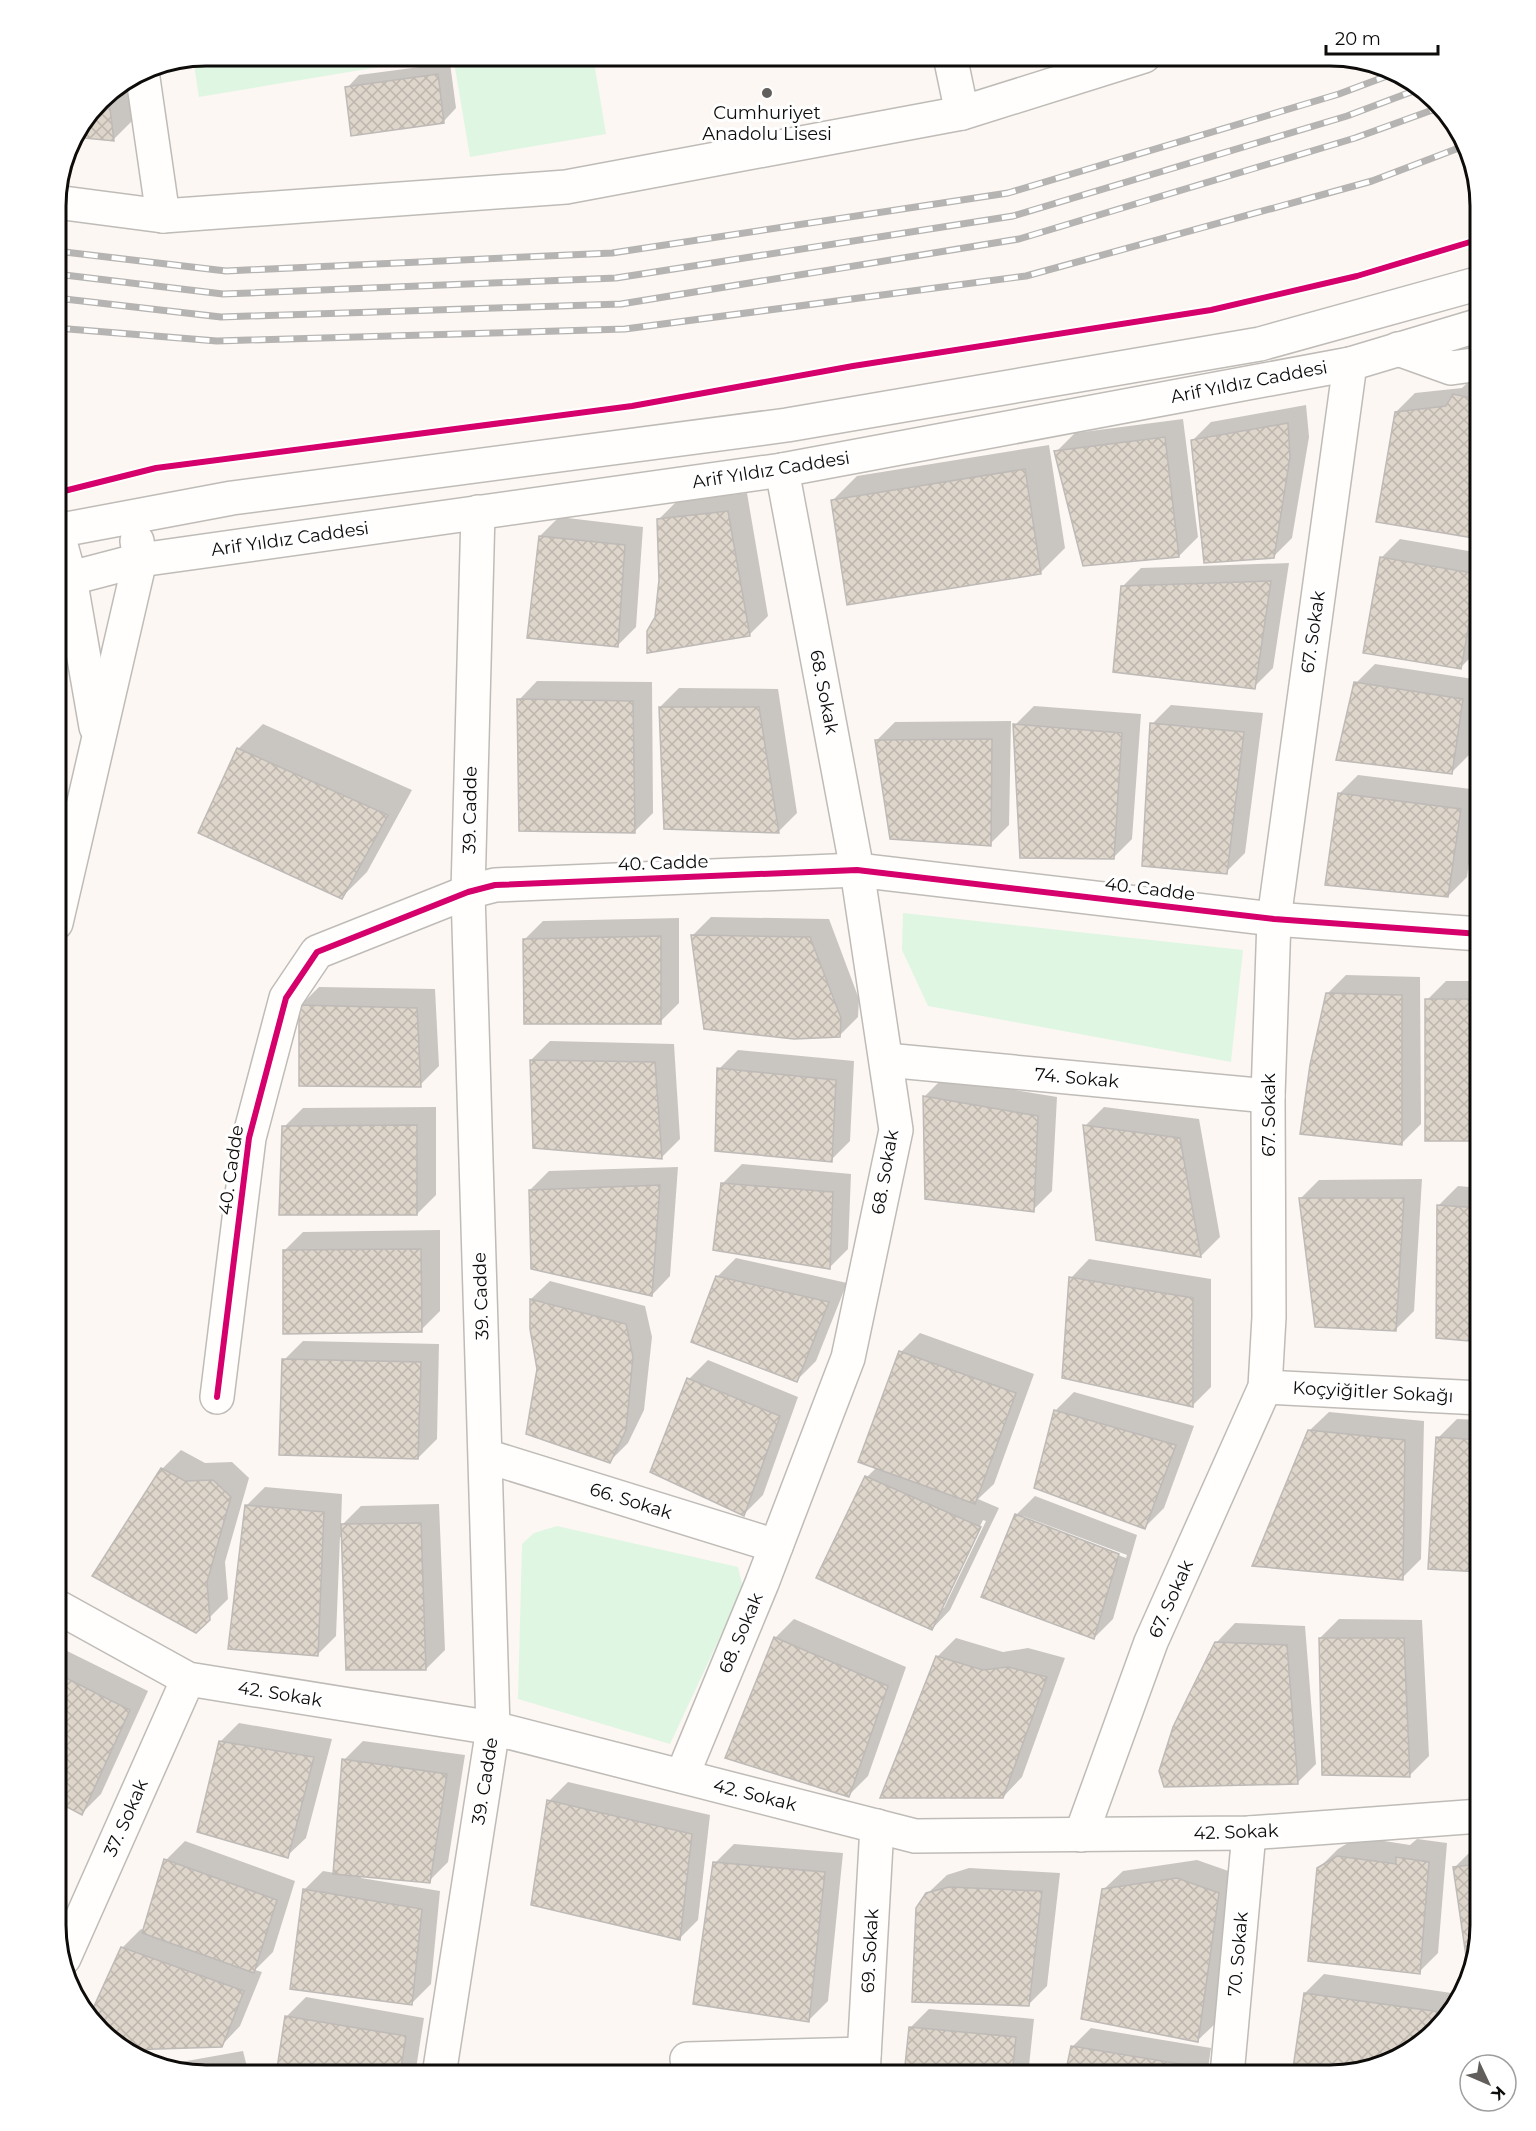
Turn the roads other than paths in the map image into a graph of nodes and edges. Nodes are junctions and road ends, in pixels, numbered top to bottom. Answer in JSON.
{"nodes":[{"id":1,"x":952,"y":66,"type":"edge"},
{"id":2,"x":1112,"y":66,"type":"edge"},
{"id":3,"x":144,"y":81,"type":"edge"},
{"id":4,"x":962,"y":113,"type":"junction"},
{"id":5,"x":66,"y":203,"type":"edge"},
{"id":6,"x":163,"y":216,"type":"junction"},
{"id":7,"x":1470,"y":286,"type":"edge"},
{"id":8,"x":1470,"y":328,"type":"edge"},
{"id":9,"x":1398,"y":349,"type":"junction"},
{"id":10,"x":1350,"y":364,"type":"junction"},
{"id":11,"x":1470,"y":365,"type":"edge"},
{"id":12,"x":782,"y":470,"type":"junction"},
{"id":13,"x":478,"y":512,"type":"junction"},
{"id":14,"x":134,"y":517,"type":"junction"},
{"id":15,"x":66,"y":529,"type":"edge"},
{"id":16,"x":140,"y":561,"type":"junction"},
{"id":17,"x":66,"y":579,"type":"edge"},
{"id":18,"x":66,"y":594,"type":"edge"},
{"id":19,"x":98,"y":741,"type":"junction"},
{"id":20,"x":857,"y":870,"type":"junction"},
{"id":21,"x":66,"y":880,"type":"edge"},
{"id":22,"x":468,"y":892,"type":"junction"},
{"id":23,"x":1274,"y":919,"type":"junction"},
{"id":24,"x":1470,"y":933,"type":"edge"},
{"id":25,"x":886,"y":1060,"type":"junction"},
{"id":26,"x":1268,"y":1096,"type":"junction"},
{"id":27,"x":1265,"y":1386,"type":"junction"},
{"id":28,"x":217,"y":1396,"type":"dead end"},
{"id":29,"x":1470,"y":1397,"type":"edge"},
{"id":30,"x":486,"y":1456,"type":"junction"},
{"id":31,"x":776,"y":1545,"type":"junction"},
{"id":32,"x":66,"y":1612,"type":"edge"},
{"id":33,"x":188,"y":1679,"type":"junction"},
{"id":34,"x":493,"y":1728,"type":"junction"},
{"id":35,"x":682,"y":1776,"type":"junction"},
{"id":36,"x":1470,"y":1817,"type":"edge"},
{"id":37,"x":877,"y":1826,"type":"junction"},
{"id":38,"x":1249,"y":1833,"type":"junction"},
{"id":39,"x":1081,"y":1834,"type":"junction"},
{"id":40,"x":68,"y":1948,"type":"edge"},
{"id":41,"x":687,"y":2059,"type":"dead end"},
{"id":42,"x":441,"y":2065,"type":"edge"},
{"id":43,"x":863,"y":2065,"type":"edge"},
{"id":44,"x":1228,"y":2065,"type":"edge"}],
"edges":[{"from":1,"to":4,"type":"street"},
{"from":2,"to":4,"type":"street"},
{"from":3,"to":6,"type":"street"},
{"from":4,"to":6,"type":"street"},
{"from":5,"to":6,"type":"street"},
{"from":7,"to":14,"type":"street","name":"Arif Yıldız Caddesi"},
{"from":8,"to":9,"type":"street","name":"Arif Yıldız Caddesi"},
{"from":9,"to":10,"type":"street","name":"Arif Yıldız Caddesi"},
{"from":9,"to":11,"type":"street"},
{"from":10,"to":12,"type":"street","name":"Arif Yıldız Caddesi"},
{"from":10,"to":23,"type":"street","name":"67. Sokak"},
{"from":12,"to":13,"type":"street","name":"Arif Yıldız Caddesi"},
{"from":12,"to":20,"type":"street","name":"68. Sokak"},
{"from":13,"to":16,"type":"street","name":"Arif Yıldız Caddesi"},
{"from":13,"to":22,"type":"street","name":"39. Cadde"},
{"from":14,"to":15,"type":"street","name":"Arif Yıldız Caddesi"},
{"from":14,"to":16,"type":"street"},
{"from":16,"to":17,"type":"street","name":"Arif Yıldız Caddesi"},
{"from":16,"to":19,"type":"street"},
{"from":18,"to":19,"type":"street"},
{"from":19,"to":21,"type":"street"},
{"from":20,"to":22,"type":"street","name":"40. Cadde"},
{"from":20,"to":23,"type":"street","name":"40. Cadde"},
{"from":20,"to":25,"type":"street","name":"68. Sokak"},
{"from":22,"to":28,"type":"street","name":"40. Cadde"},
{"from":22,"to":30,"type":"street","name":"39. Cadde"},
{"from":23,"to":24,"type":"street","name":"40. Cadde"},
{"from":23,"to":26,"type":"street","name":"67. Sokak"},
{"from":25,"to":26,"type":"street","name":"74. Sokak"},
{"from":25,"to":31,"type":"street","name":"68. Sokak"},
{"from":26,"to":27,"type":"street","name":"67. Sokak"},
{"from":27,"to":29,"type":"street","name":"Koçyiğitler Sokağı"},
{"from":27,"to":39,"type":"street","name":"67. Sokak"},
{"from":30,"to":31,"type":"street","name":"66. Sokak"},
{"from":30,"to":34,"type":"street","name":"39. Cadde"},
{"from":31,"to":35,"type":"street","name":"68. Sokak"},
{"from":32,"to":33,"type":"street","name":"42. Sokak"},
{"from":33,"to":34,"type":"street","name":"42. Sokak"},
{"from":33,"to":40,"type":"street","name":"37. Sokak"},
{"from":34,"to":35,"type":"street","name":"42. Sokak"},
{"from":34,"to":42,"type":"street","name":"39. Cadde"},
{"from":35,"to":37,"type":"street","name":"42. Sokak"},
{"from":36,"to":38,"type":"street","name":"42. Sokak"},
{"from":37,"to":39,"type":"street","name":"42. Sokak"},
{"from":37,"to":43,"type":"street","name":"69. Sokak"},
{"from":38,"to":39,"type":"street","name":"42. Sokak"},
{"from":38,"to":44,"type":"street","name":"70. Sokak"},
{"from":41,"to":43,"type":"street"}]}
